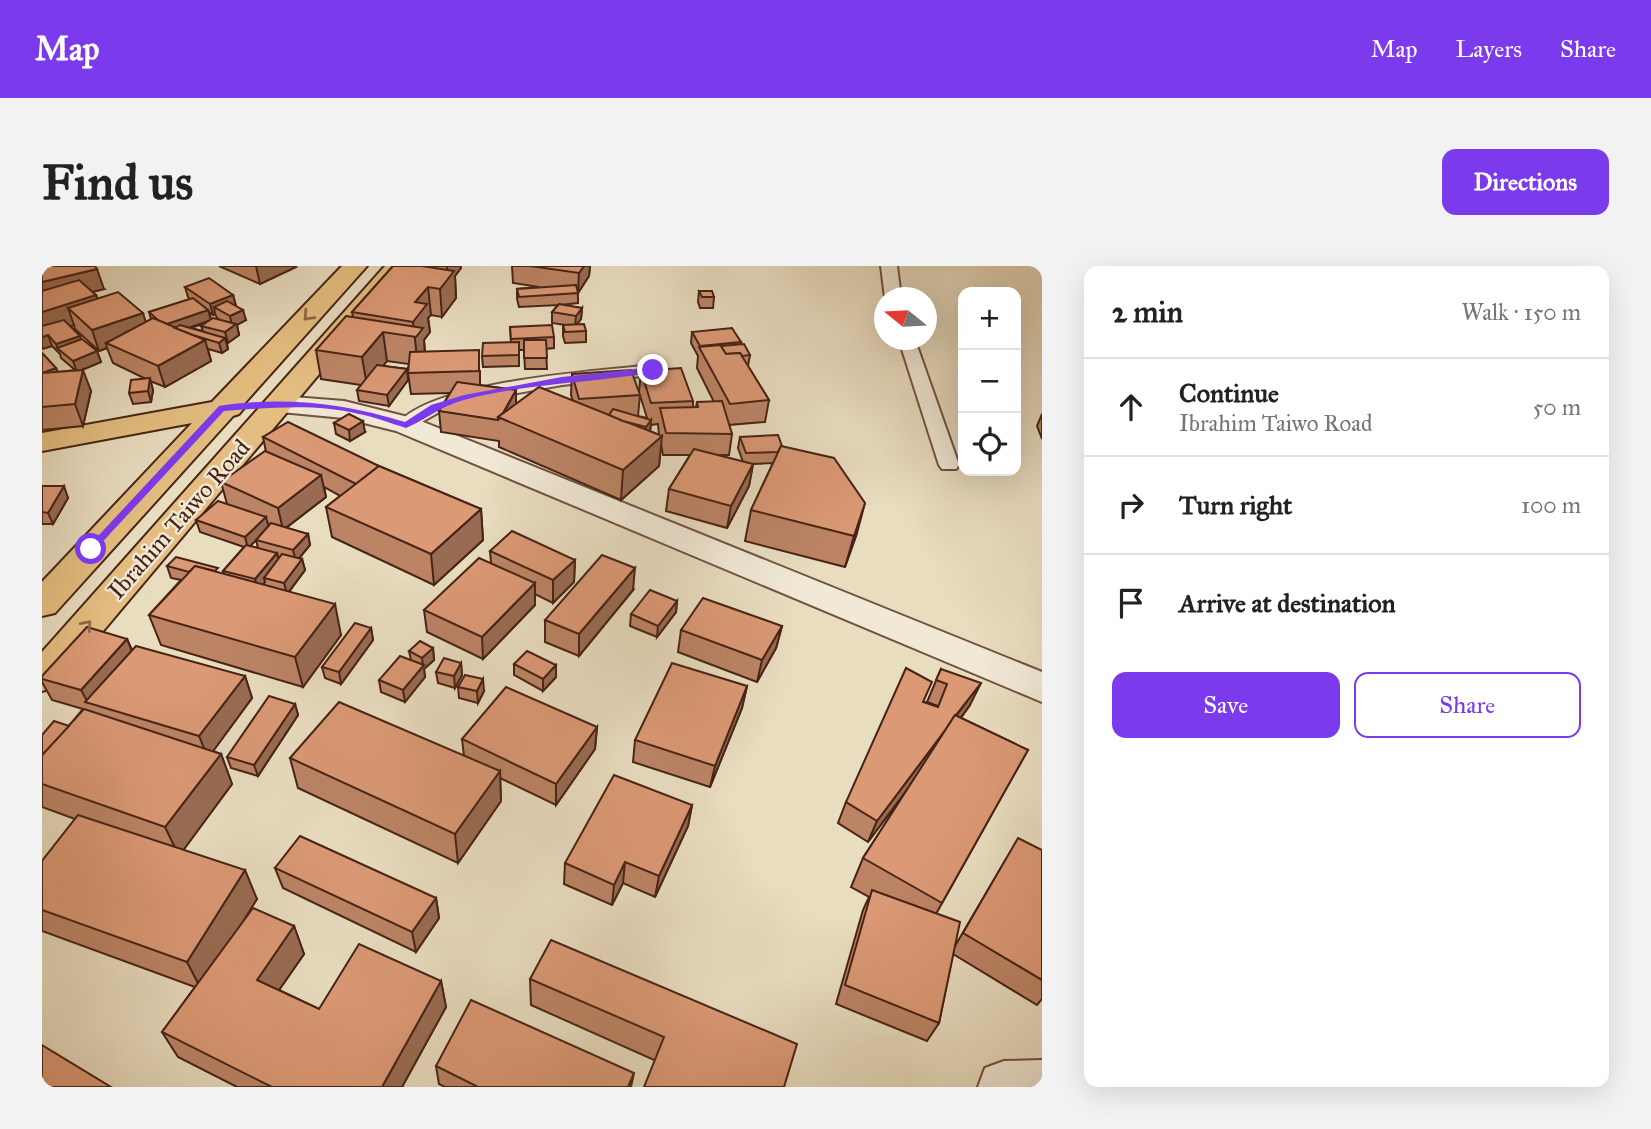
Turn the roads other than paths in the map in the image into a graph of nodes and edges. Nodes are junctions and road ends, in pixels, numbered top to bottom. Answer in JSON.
{"nodes":[{"id":1,"x":355,"y":266,"type":"edge"},
{"id":2,"x":398,"y":266,"type":"edge"},
{"id":3,"x":888,"y":266,"type":"edge"},
{"id":4,"x":891,"y":287,"type":"edge"},
{"id":5,"x":910,"y":350,"type":"edge"},
{"id":6,"x":653,"y":370,"type":"edge"},
{"id":7,"x":280,"y":405,"type":"junction"},
{"id":8,"x":222,"y":408,"type":"junction"},
{"id":9,"x":406,"y":425,"type":"junction"},
{"id":10,"x":251,"y":437,"type":"junction"},
{"id":11,"x":191,"y":441,"type":"junction"},
{"id":12,"x":42,"y":444,"type":"edge"},
{"id":13,"x":948,"y":466,"type":"dead end"},
{"id":14,"x":42,"y":604,"type":"edge"},
{"id":15,"x":42,"y":677,"type":"edge"},
{"id":16,"x":1042,"y":688,"type":"edge"},
{"id":17,"x":1042,"y":1086,"type":"edge"},
{"id":18,"x":1004,"y":1087,"type":"edge"}],
"edges":[{"from":1,"to":8,"type":"main road","name":"Ibrahim Taiwo Road","one_way":true},
{"from":2,"to":7,"type":"main road","name":"Ibrahim Taiwo Road"},
{"from":3,"to":4,"type":"lane"},
{"from":5,"to":13,"type":"lane"},
{"from":6,"to":9,"type":"lane"},
{"from":7,"to":8,"type":"main road"},
{"from":7,"to":9,"type":"street"},
{"from":7,"to":10,"type":"main road","name":"Ibrahim Taiwo Road"},
{"from":8,"to":11,"type":"main road","name":"Ibrahim Taiwo Road"},
{"from":8,"to":12,"type":"main road"},
{"from":9,"to":16,"type":"street"},
{"from":10,"to":11,"type":"main road"},
{"from":15,"to":10,"type":"main road","name":"Ibrahim Taiwo Road","one_way":true},
{"from":11,"to":12,"type":"main road"},
{"from":11,"to":14,"type":"main road","name":"Ibrahim Taiwo Road"},
{"from":17,"to":18,"type":"street"}]}
